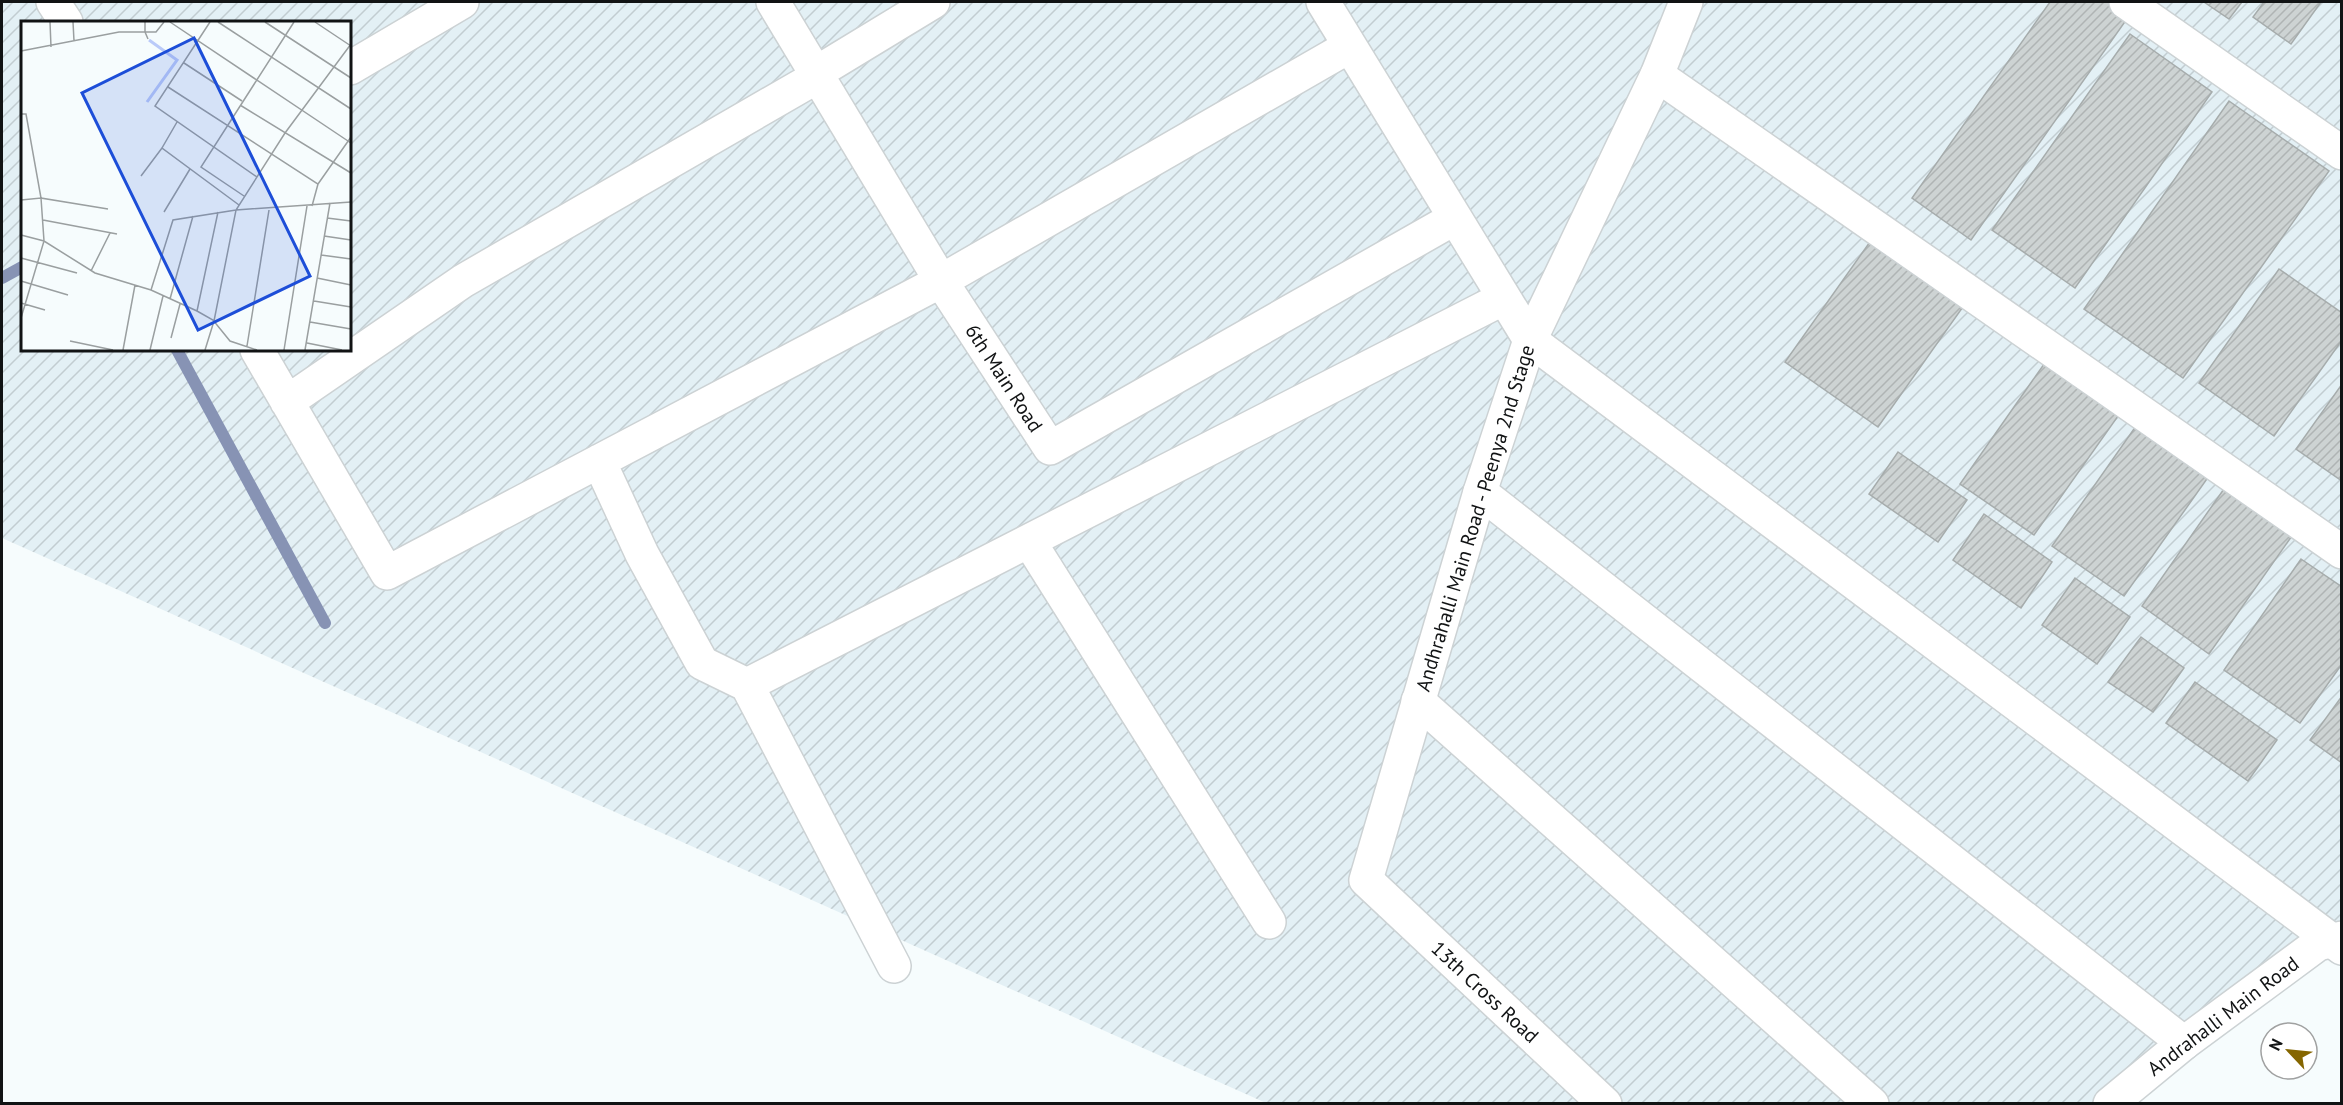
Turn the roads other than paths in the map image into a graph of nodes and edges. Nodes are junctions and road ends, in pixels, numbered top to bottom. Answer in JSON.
{"nodes":[{"id":1,"x":53,"y":2,"type":"edge"},
{"id":2,"x":462,"y":2,"type":"edge"},
{"id":3,"x":773,"y":2,"type":"edge"},
{"id":4,"x":933,"y":2,"type":"edge"},
{"id":5,"x":1323,"y":2,"type":"edge"},
{"id":6,"x":1686,"y":2,"type":"edge"},
{"id":7,"x":2126,"y":2,"type":"edge"},
{"id":8,"x":65,"y":21,"type":"edge"},
{"id":9,"x":1350,"y":46,"type":"junction"},
{"id":10,"x":351,"y":67,"type":"edge"},
{"id":11,"x":816,"y":73,"type":"junction"},
{"id":12,"x":1657,"y":75,"type":"junction"},
{"id":13,"x":2342,"y":153,"type":"edge"},
{"id":14,"x":1455,"y":218,"type":"junction"},
{"id":15,"x":941,"y":281,"type":"junction"},
{"id":16,"x":1504,"y":298,"type":"junction"},
{"id":17,"x":1530,"y":340,"type":"junction"},
{"id":18,"x":258,"y":351,"type":"edge"},
{"id":19,"x":287,"y":402,"type":"junction"},
{"id":20,"x":599,"y":461,"type":"junction"},
{"id":21,"x":1480,"y":492,"type":"junction"},
{"id":22,"x":1029,"y":541,"type":"junction"},
{"id":23,"x":2342,"y":552,"type":"edge"},
{"id":24,"x":747,"y":685,"type":"junction"},
{"id":25,"x":1418,"y":701,"type":"junction"},
{"id":26,"x":1365,"y":880,"type":"joint"},
{"id":27,"x":1269,"y":922,"type":"dead end"},
{"id":28,"x":2339,"y":942,"type":"edge"},
{"id":29,"x":894,"y":966,"type":"dead end"},
{"id":30,"x":2184,"y":1042,"type":"junction"},
{"id":31,"x":1605,"y":1104,"type":"edge"},
{"id":32,"x":1872,"y":1104,"type":"edge"},
{"id":33,"x":2110,"y":1104,"type":"edge"}],
"edges":[{"from":1,"to":8,"type":"street"},
{"from":2,"to":10,"type":"street"},
{"from":3,"to":11,"type":"street","name":"6th Main Road"},
{"from":4,"to":11,"type":"street"},
{"from":5,"to":9,"type":"street"},
{"from":6,"to":12,"type":"street","name":"Andhrahalli Main Road - Peenya 2nd Stage"},
{"from":7,"to":13,"type":"street"},
{"from":9,"to":14,"type":"street"},
{"from":9,"to":15,"type":"street"},
{"from":11,"to":15,"type":"street","name":"6th Main Road"},
{"from":11,"to":19,"type":"street"},
{"from":12,"to":17,"type":"street","name":"Andhrahalli Main Road - Peenya 2nd Stage"},
{"from":12,"to":23,"type":"street"},
{"from":14,"to":15,"type":"street","name":"6th Main Road"},
{"from":14,"to":16,"type":"street"},
{"from":15,"to":20,"type":"street"},
{"from":16,"to":17,"type":"street"},
{"from":16,"to":22,"type":"street"},
{"from":17,"to":21,"type":"street","name":"Andhrahalli Main Road - Peenya 2nd Stage"},
{"from":17,"to":28,"type":"street"},
{"from":18,"to":19,"type":"street"},
{"from":19,"to":20,"type":"street"},
{"from":20,"to":24,"type":"street"},
{"from":21,"to":25,"type":"street","name":"Andhrahalli Main Road - Peenya 2nd Stage"},
{"from":21,"to":30,"type":"street"},
{"from":22,"to":24,"type":"street"},
{"from":22,"to":27,"type":"street"},
{"from":24,"to":29,"type":"street"},
{"from":25,"to":26,"type":"street","name":"Andhrahalli Main Road - Peenya 2nd Stage"},
{"from":25,"to":32,"type":"street"},
{"from":26,"to":31,"type":"street","name":"13th Cross Road"},
{"from":28,"to":30,"type":"street","name":"Andrahalli Main Road"},
{"from":30,"to":33,"type":"street","name":"Andrahalli Main Road"}]}
